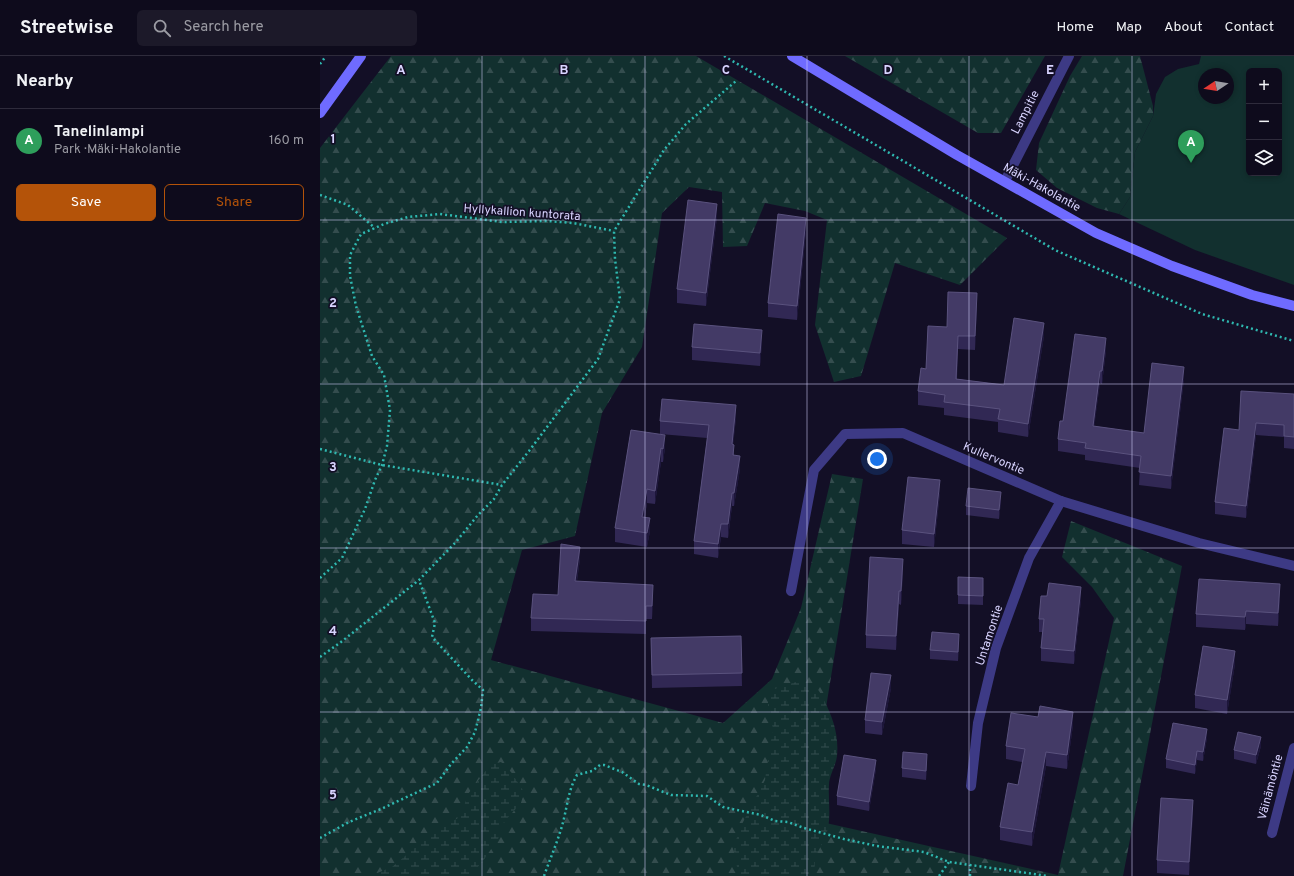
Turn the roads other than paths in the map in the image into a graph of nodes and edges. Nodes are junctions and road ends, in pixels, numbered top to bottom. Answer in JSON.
{"nodes":[{"id":1,"x":361,"y":56,"type":"edge"},
{"id":2,"x":792,"y":56,"type":"edge"},
{"id":3,"x":1069,"y":56,"type":"edge"},
{"id":4,"x":320,"y":113,"type":"edge"},
{"id":5,"x":1005,"y":181,"type":"junction"},
{"id":6,"x":1294,"y":306,"type":"edge"},
{"id":7,"x":1061,"y":501,"type":"junction"},
{"id":8,"x":1294,"y":566,"type":"edge"},
{"id":9,"x":791,"y":591,"type":"dead end"},
{"id":10,"x":1294,"y":748,"type":"edge"},
{"id":11,"x":971,"y":786,"type":"dead end"},
{"id":12,"x":1272,"y":833,"type":"dead end"}],
"edges":[{"from":1,"to":4,"type":"street"},
{"from":2,"to":5,"type":"street","name":"Mäki-Hakolantie"},
{"from":3,"to":5,"type":"street","name":"Lampitie"},
{"from":5,"to":6,"type":"street","name":"Mäki-Hakolantie"},
{"from":7,"to":8,"type":"street","name":"Kullervontie"},
{"from":7,"to":9,"type":"street","name":"Kullervontie"},
{"from":7,"to":11,"type":"street","name":"Untamontie"},
{"from":10,"to":12,"type":"street","name":"Väinämöntie"}]}
